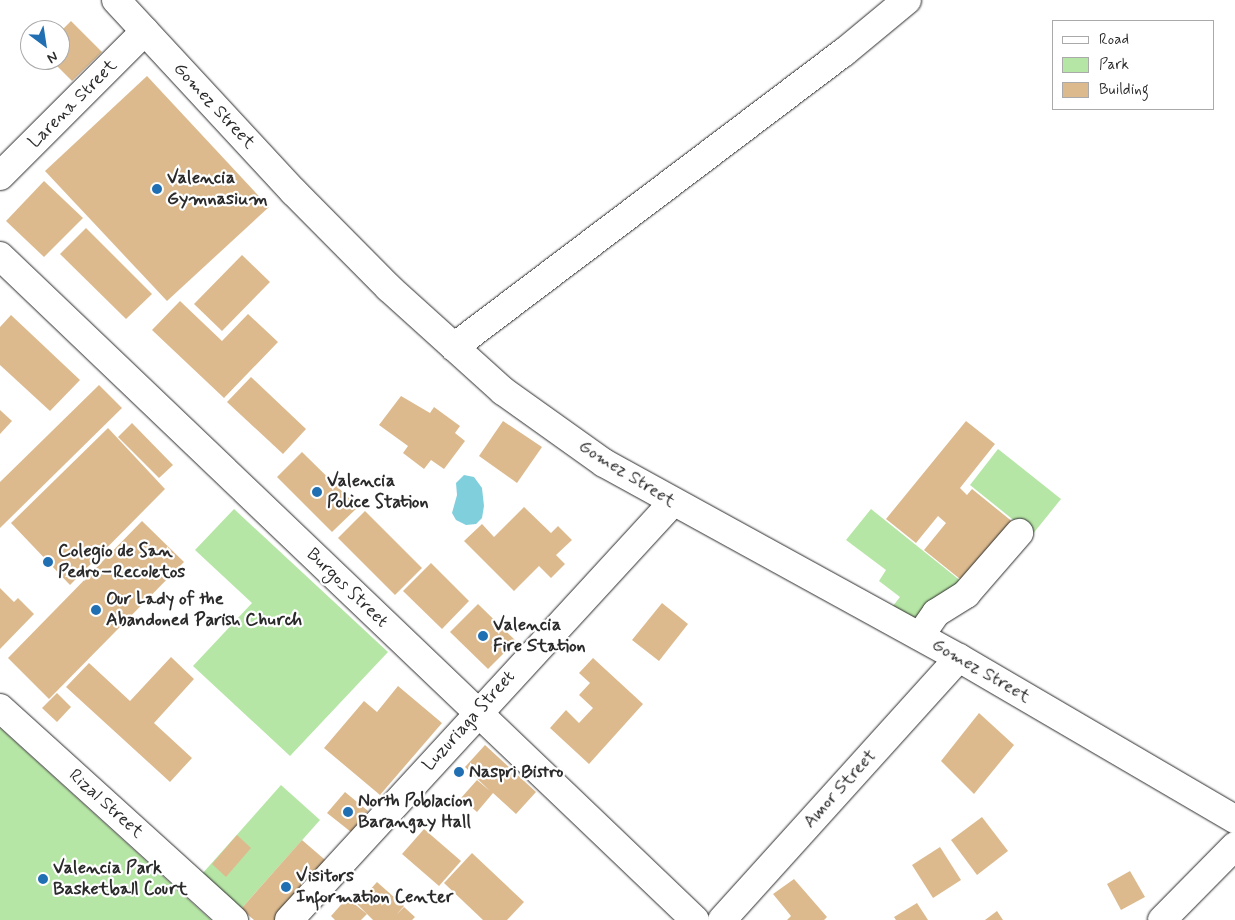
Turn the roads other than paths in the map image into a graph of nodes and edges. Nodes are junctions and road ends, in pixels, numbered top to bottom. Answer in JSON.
{"nodes":[{"id":1,"x":116,"y":0,"type":"edge"},
{"id":2,"x":907,"y":0,"type":"edge"},
{"id":3,"x":145,"y":31,"type":"junction"},
{"id":4,"x":0,"y":176,"type":"edge"},
{"id":5,"x":0,"y":256,"type":"edge"},
{"id":6,"x":454,"y":347,"type":"junction"},
{"id":7,"x":672,"y":503,"type":"junction"},
{"id":8,"x":1019,"y":533,"type":"dead end"},
{"id":9,"x":920,"y":636,"type":"junction"},
{"id":10,"x":959,"y":658,"type":"junction"},
{"id":11,"x":0,"y":708,"type":"edge"},
{"id":12,"x":477,"y":712,"type":"junction"},
{"id":13,"x":1235,"y":819,"type":"edge"},
{"id":14,"x":1235,"y":846,"type":"edge"},
{"id":15,"x":234,"y":920,"type":"edge"},
{"id":16,"x":289,"y":920,"type":"edge"},
{"id":17,"x":695,"y":920,"type":"edge"},
{"id":18,"x":722,"y":920,"type":"edge"},
{"id":19,"x":1162,"y":920,"type":"edge"}],
"edges":[{"from":1,"to":3,"type":"street","name":"Gomez Street"},
{"from":2,"to":6,"type":"street"},
{"from":3,"to":4,"type":"street","name":"Larena Street"},
{"from":3,"to":6,"type":"street","name":"Gomez Street"},
{"from":5,"to":12,"type":"street","name":"Burgos Street"},
{"from":6,"to":7,"type":"street","name":"Gomez Street"},
{"from":7,"to":9,"type":"street","name":"Gomez Street"},
{"from":7,"to":12,"type":"street","name":"Luzuriaga Street"},
{"from":8,"to":9,"type":"street"},
{"from":9,"to":10,"type":"street","name":"Gomez Street"},
{"from":10,"to":13,"type":"street","name":"Gomez Street"},
{"from":10,"to":18,"type":"street","name":"Amor Street"},
{"from":11,"to":15,"type":"street","name":"Rizal Street"},
{"from":12,"to":16,"type":"street","name":"Luzuriaga Street"},
{"from":12,"to":17,"type":"street","name":"Burgos Street"},
{"from":14,"to":19,"type":"street"}]}
